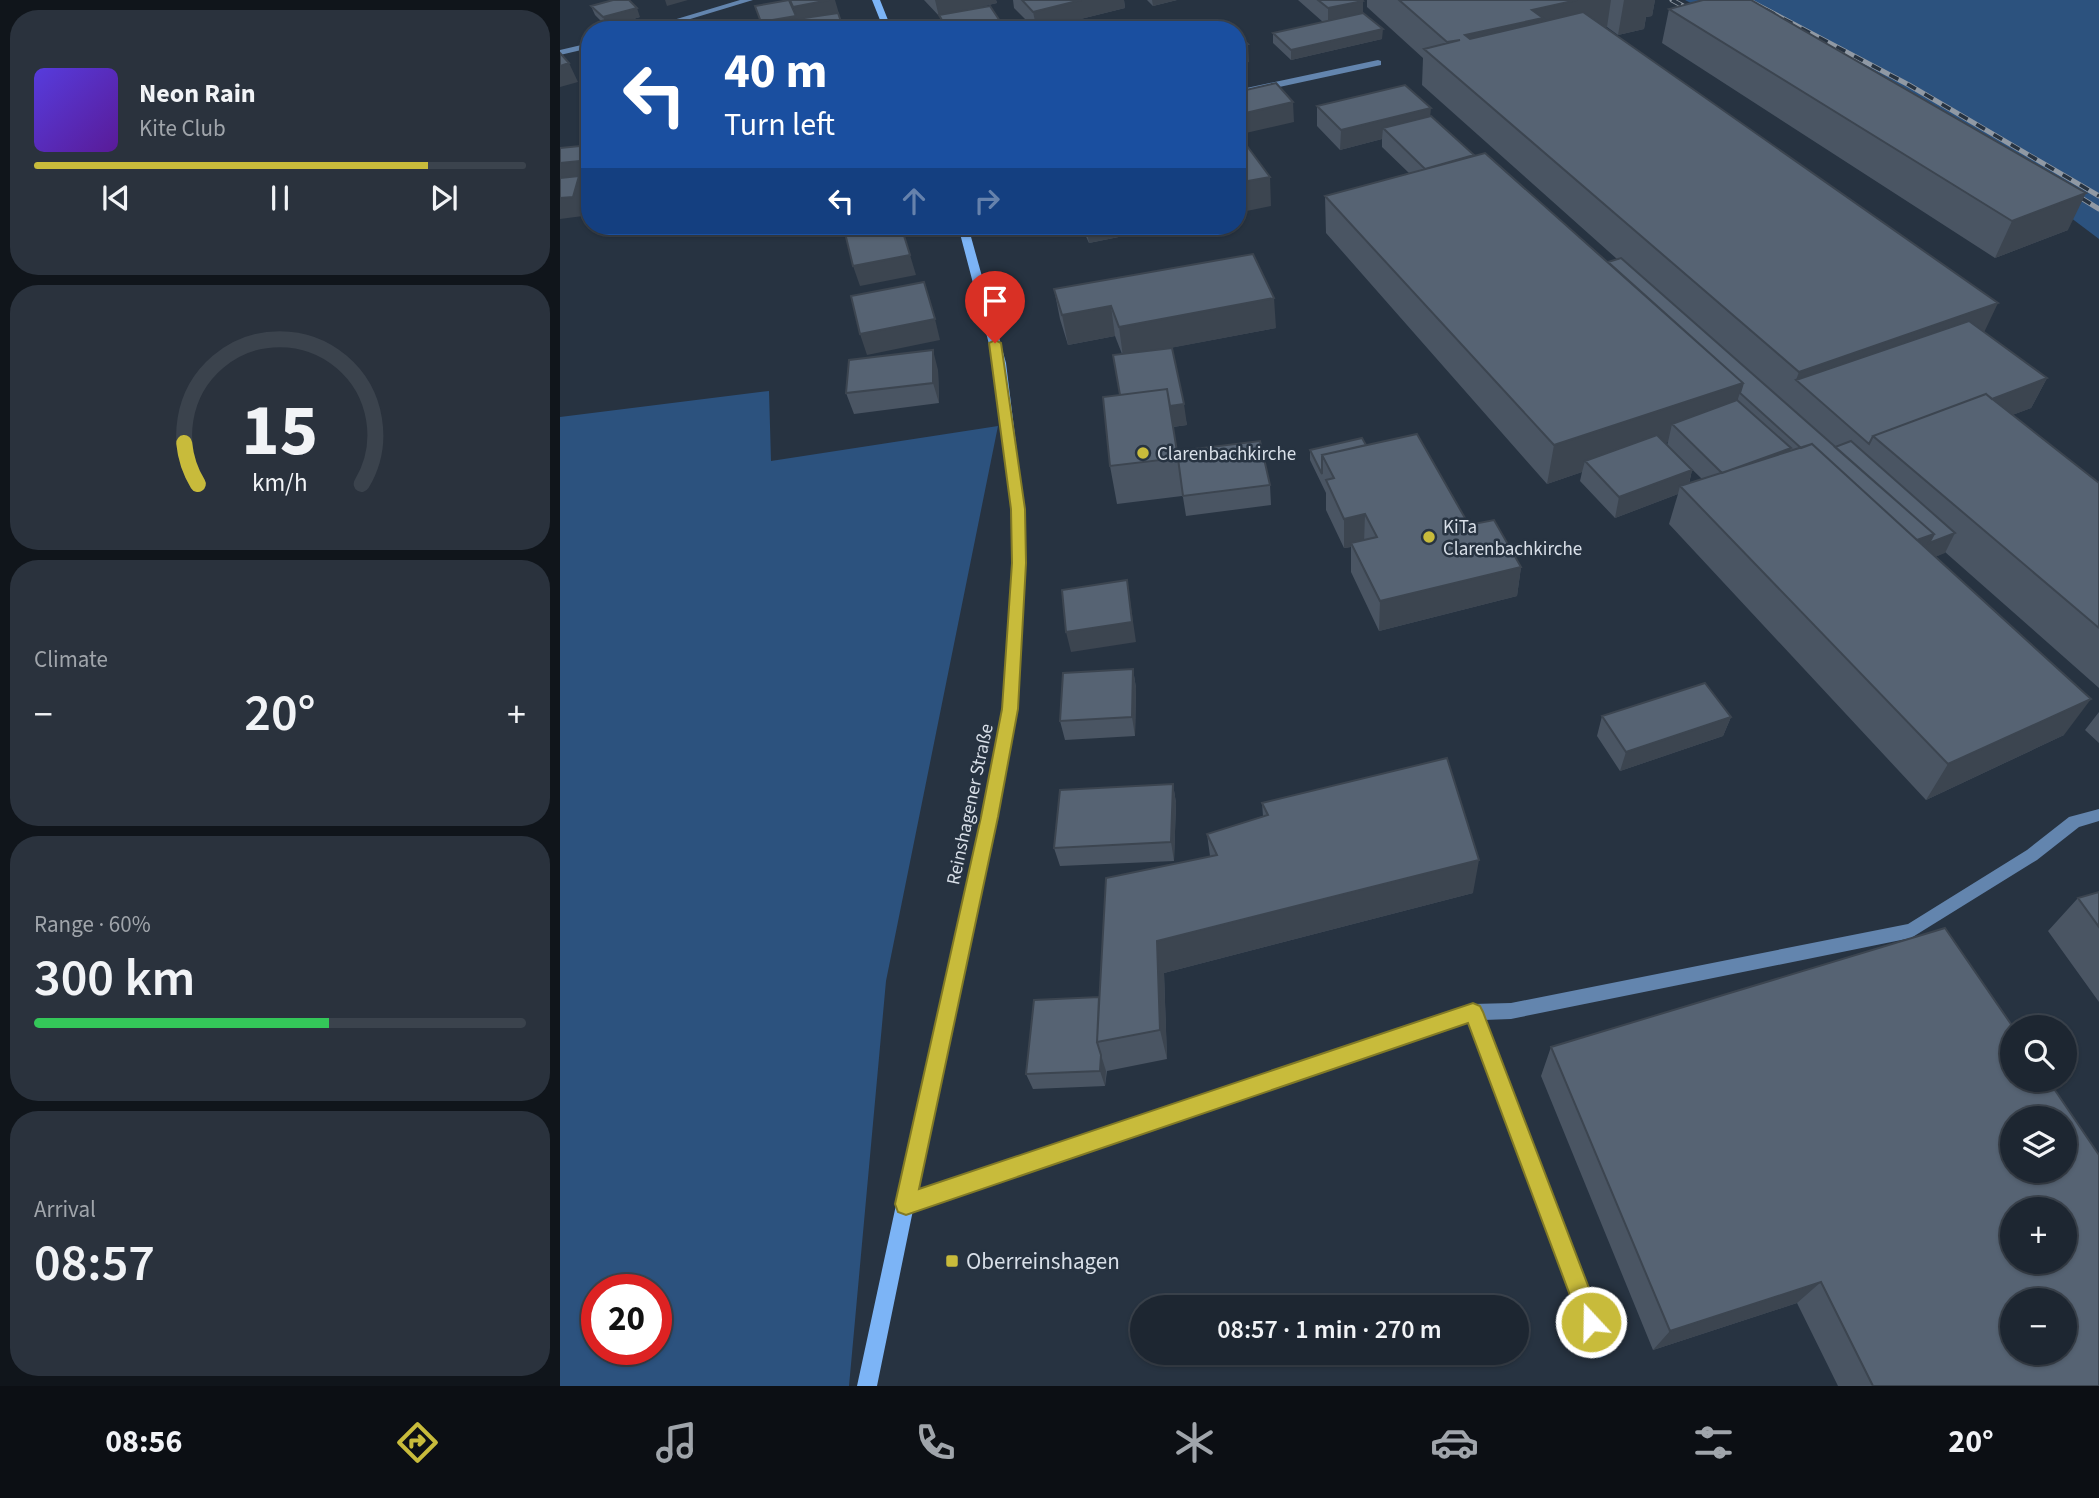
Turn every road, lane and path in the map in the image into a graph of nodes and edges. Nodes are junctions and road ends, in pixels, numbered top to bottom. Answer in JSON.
{"nodes":[{"id":1,"x":749,"y":0,"type":"edge"},
{"id":2,"x":876,"y":0,"type":"edge"},
{"id":3,"x":676,"y":21,"type":"edge"},
{"id":4,"x":884,"y":21,"type":"edge"},
{"id":5,"x":581,"y":47,"type":"edge"},
{"id":6,"x":560,"y":53,"type":"edge"},
{"id":7,"x":1378,"y":63,"type":"dead end"},
{"id":8,"x":1246,"y":91,"type":"edge"},
{"id":9,"x":965,"y":235,"type":"edge"},
{"id":10,"x":2099,"y":815,"type":"edge"},
{"id":11,"x":1473,"y":1012,"type":"junction"},
{"id":12,"x":906,"y":1204,"type":"junction"},
{"id":13,"x":1601,"y":1348,"type":"dead end"},
{"id":14,"x":867,"y":1386,"type":"edge"}],
"edges":[{"from":1,"to":3,"type":"street"},
{"from":2,"to":4,"type":"main road"},
{"from":5,"to":6,"type":"street"},
{"from":7,"to":8,"type":"street"},
{"from":9,"to":12,"type":"main road","name":"Reinshagener Straße"},
{"from":10,"to":11,"type":"street"},
{"from":11,"to":12,"type":"street"},
{"from":11,"to":13,"type":"street"},
{"from":12,"to":14,"type":"main road","name":"Reinshagener Straße"}]}
